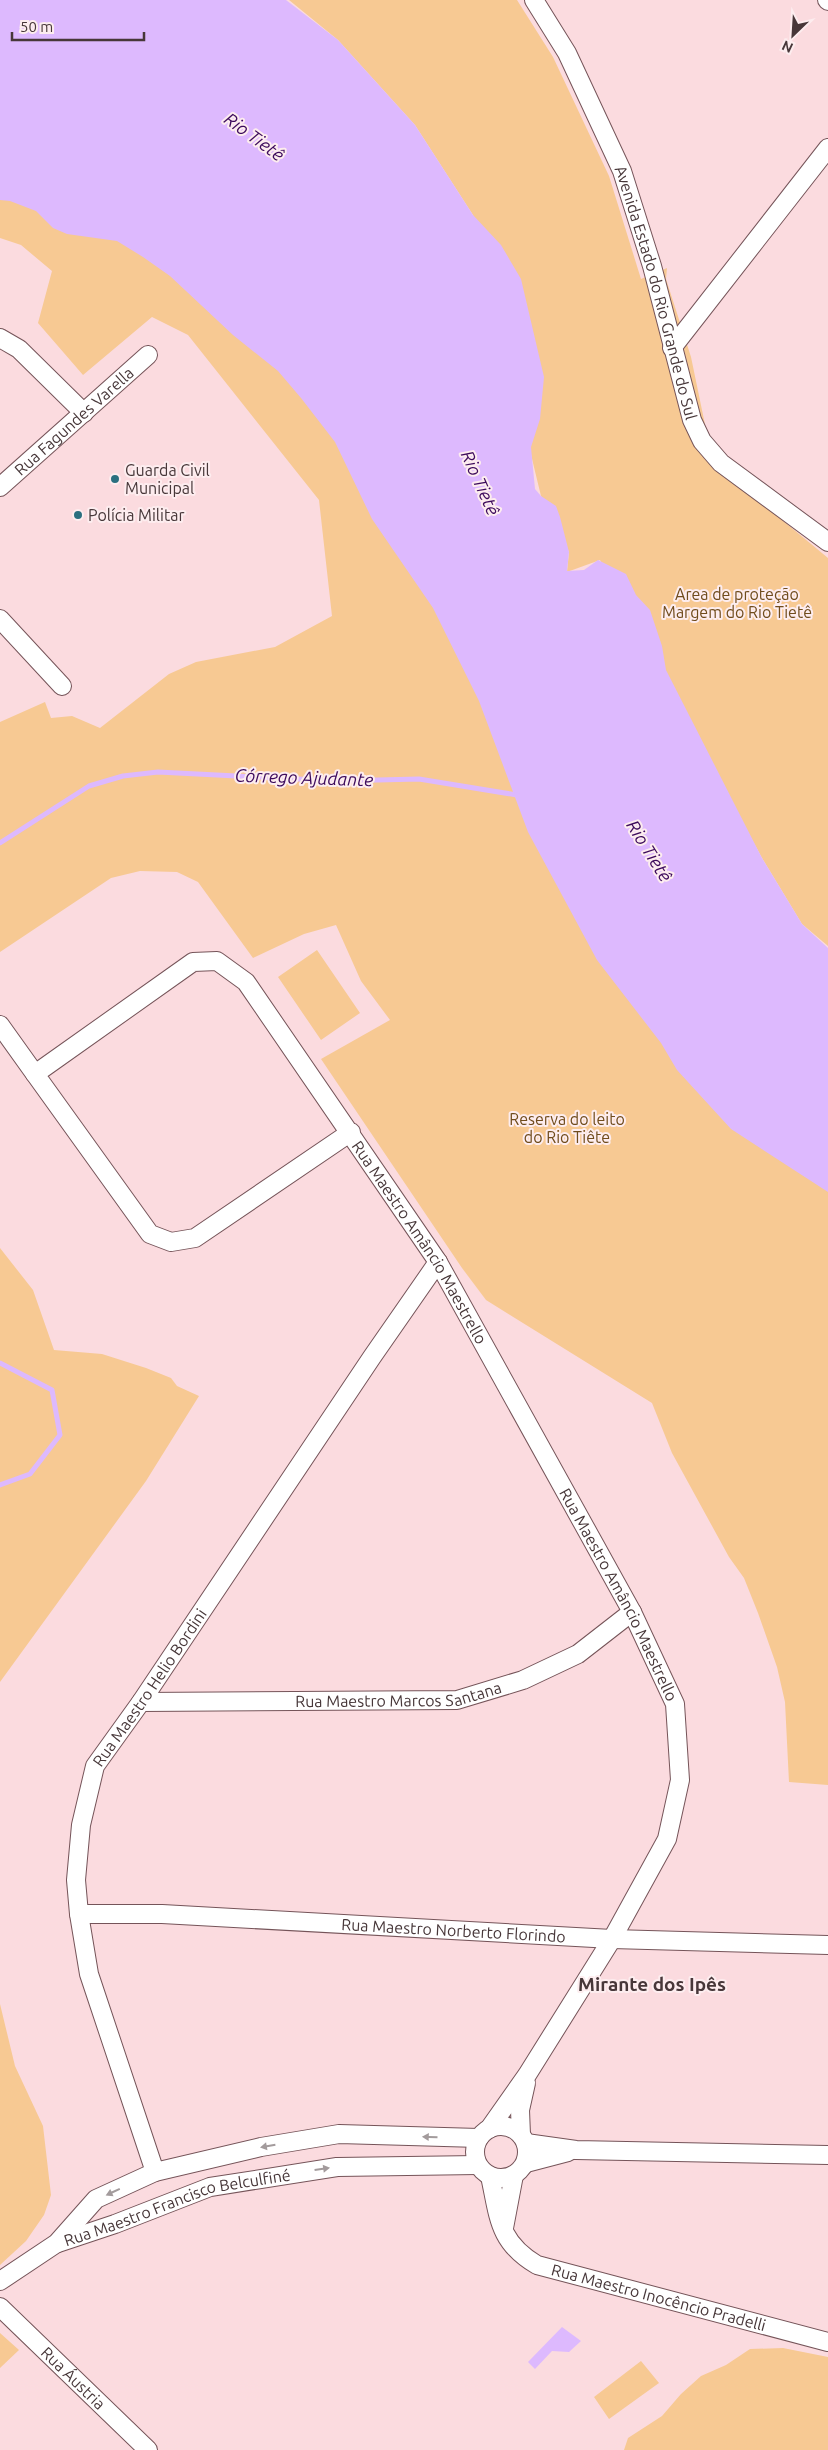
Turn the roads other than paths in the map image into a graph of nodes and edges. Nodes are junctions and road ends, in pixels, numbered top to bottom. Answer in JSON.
{"nodes":[{"id":1,"x":534,"y":0,"type":"edge"},
{"id":2,"x":828,"y":148,"type":"edge"},
{"id":3,"x":0,"y":338,"type":"edge"},
{"id":4,"x":672,"y":348,"type":"junction"},
{"id":5,"x":148,"y":355,"type":"dead end"},
{"id":6,"x":84,"y":413,"type":"junction"},
{"id":7,"x":0,"y":487,"type":"edge"},
{"id":8,"x":828,"y":542,"type":"edge"},
{"id":9,"x":0,"y":618,"type":"edge"},
{"id":10,"x":62,"y":686,"type":"dead end"},
{"id":11,"x":0,"y":1026,"type":"edge"},
{"id":12,"x":35,"y":1074,"type":"junction"},
{"id":13,"x":351,"y":1132,"type":"junction"},
{"id":14,"x":438,"y":1262,"type":"junction"},
{"id":15,"x":632,"y":1612,"type":"junction"},
{"id":16,"x":141,"y":1702,"type":"junction"},
{"id":17,"x":79,"y":1914,"type":"junction"},
{"id":18,"x":612,"y":1939,"type":"junction"},
{"id":19,"x":828,"y":1945,"type":"edge"},
{"id":20,"x":527,"y":2075,"type":"junction"},
{"id":21,"x":484,"y":2134,"type":"junction"},
{"id":22,"x":524,"y":2139,"type":"junction"},
{"id":23,"x":576,"y":2150,"type":"junction"},
{"id":24,"x":828,"y":2155,"type":"edge"},
{"id":25,"x":520,"y":2169,"type":"junction"},
{"id":26,"x":484,"y":2170,"type":"junction"},
{"id":27,"x":155,"y":2172,"type":"junction"},
{"id":28,"x":503,"y":2233,"type":"junction"},
{"id":29,"x":57,"y":2243,"type":"junction"},
{"id":30,"x":0,"y":2281,"type":"edge"},
{"id":31,"x":0,"y":2306,"type":"edge"},
{"id":32,"x":828,"y":2342,"type":"edge"},
{"id":33,"x":148,"y":2450,"type":"edge"}],
"edges":[{"from":1,"to":4,"type":"street","name":"Avenida Estado do Rio Grande do Sul"},
{"from":2,"to":4,"type":"street"},
{"from":3,"to":6,"type":"street"},
{"from":4,"to":8,"type":"street","name":"Avenida Estado do Rio Grande do Sul"},
{"from":5,"to":6,"type":"street","name":"Rua Fagundes Varella"},
{"from":6,"to":7,"type":"street","name":"Rua Fagundes Varella"},
{"from":9,"to":10,"type":"street"},
{"from":11,"to":12,"type":"street"},
{"from":12,"to":13,"type":"street","name":"Rua Maestro Amâncio Maestrello"},
{"from":12,"to":13,"type":"street","name":"Rua Maestro Amâncio Maestrello"},
{"from":13,"to":14,"type":"street","name":"Rua Maestro Amâncio Maestrello"},
{"from":14,"to":15,"type":"street","name":"Rua Maestro Amâncio Maestrello"},
{"from":14,"to":16,"type":"street","name":"Rua Maestro Helio Bordini"},
{"from":15,"to":16,"type":"street","name":"Rua Maestro Marcos Santana"},
{"from":15,"to":18,"type":"street","name":"Rua Maestro Amâncio Maestrello"},
{"from":16,"to":17,"type":"street","name":"Rua Maestro Helio Bordini"},
{"from":17,"to":18,"type":"street","name":"Rua Maestro Norberto Florindo"},
{"from":17,"to":27,"type":"street","name":"Rua Maestro Helio Bordini"},
{"from":18,"to":19,"type":"street","name":"Rua Maestro Norberto Florindo"},
{"from":18,"to":20,"type":"street","name":"Rua Maestro Amâncio Maestrello"},
{"from":20,"to":21,"type":"street","name":"Rua Maestro Amâncio Maestrello"},
{"from":20,"to":22,"type":"street","name":"Rua Maestro Amâncio Maestrello"},
{"from":21,"to":22,"type":"street"},
{"from":21,"to":26,"type":"street"},
{"from":21,"to":27,"type":"street","name":"Rua Maestro Francisco Belculfiné","one_way":true},
{"from":22,"to":23,"type":"street"},
{"from":22,"to":25,"type":"street"},
{"from":23,"to":24,"type":"street"},
{"from":23,"to":25,"type":"street"},
{"from":25,"to":26,"type":"street"},
{"from":25,"to":28,"type":"street"},
{"from":26,"to":28,"type":"street","name":"Rua Maestro Inocêncio Pradelli"},
{"from":29,"to":26,"type":"street","name":"Rua Maestro Francisco Belculfiné","one_way":true},
{"from":27,"to":29,"type":"street","name":"Rua Maestro Francisco Belculfiné","one_way":true},
{"from":28,"to":32,"type":"street","name":"Rua Maestro Inocêncio Pradelli"},
{"from":29,"to":30,"type":"street"},
{"from":31,"to":33,"type":"street","name":"Rua Áustria"}]}
